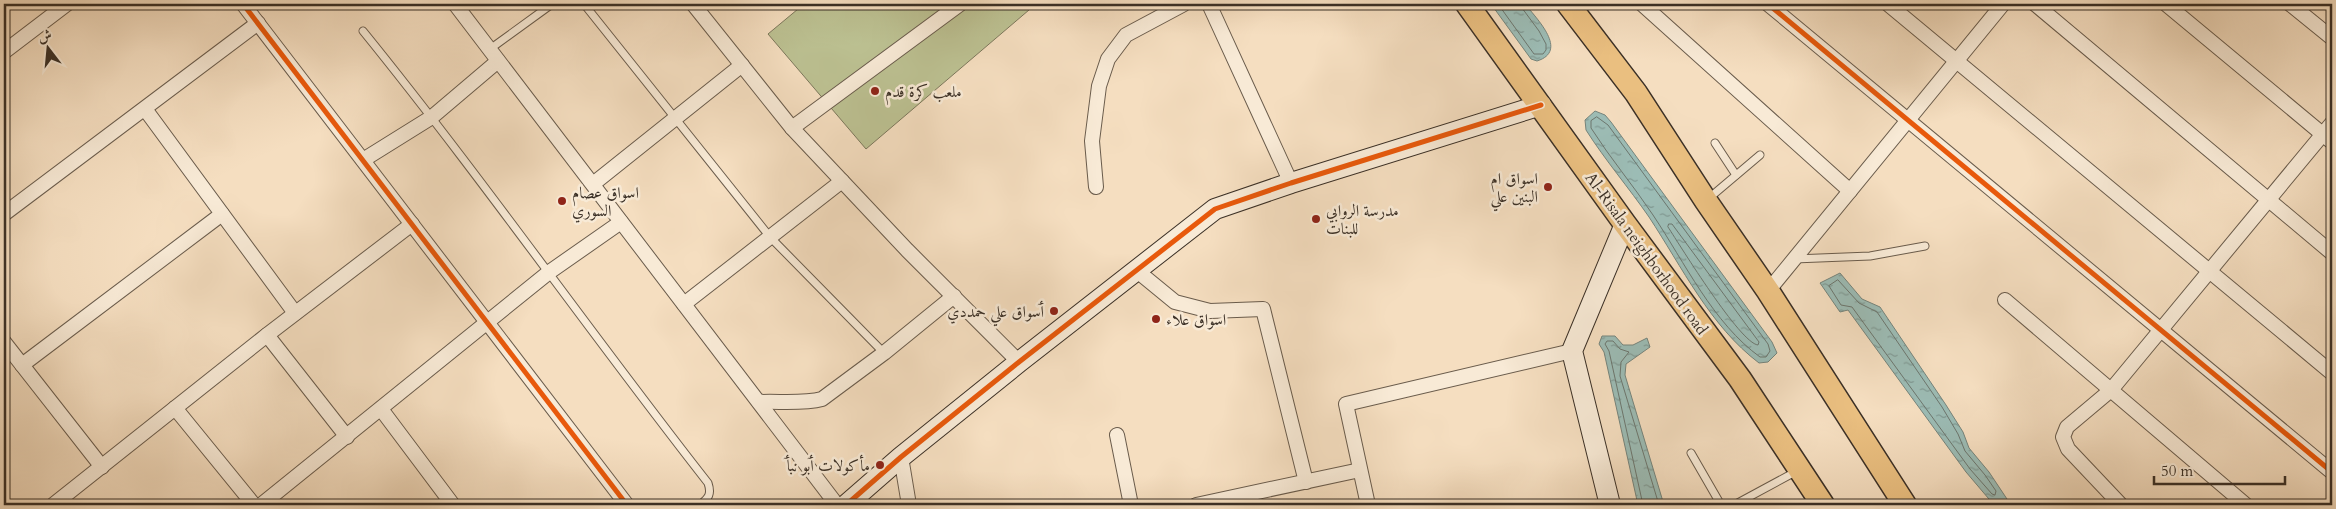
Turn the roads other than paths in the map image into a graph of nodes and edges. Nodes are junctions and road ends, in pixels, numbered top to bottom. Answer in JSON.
{"nodes":[{"id":1,"x":66,"y":4,"type":"edge"},
{"id":2,"x":243,"y":4,"type":"edge"},
{"id":3,"x":455,"y":4,"type":"edge"},
{"id":4,"x":552,"y":4,"type":"edge"},
{"id":5,"x":584,"y":4,"type":"edge"},
{"id":6,"x":693,"y":4,"type":"edge"},
{"id":7,"x":960,"y":4,"type":"edge"},
{"id":8,"x":1184,"y":4,"type":"edge"},
{"id":9,"x":1209,"y":4,"type":"edge"},
{"id":10,"x":1466,"y":4,"type":"edge"},
{"id":11,"x":1642,"y":4,"type":"edge"},
{"id":12,"x":1768,"y":4,"type":"edge"},
{"id":13,"x":1888,"y":4,"type":"edge"},
{"id":14,"x":2003,"y":4,"type":"edge"},
{"id":15,"x":2035,"y":4,"type":"edge"},
{"id":16,"x":2166,"y":4,"type":"edge"},
{"id":17,"x":2290,"y":4,"type":"edge"},
{"id":18,"x":1570,"y":5,"type":"edge"},
{"id":19,"x":258,"y":23,"type":"junction"},
{"id":20,"x":364,"y":31,"type":"dead end"},
{"id":21,"x":2332,"y":38,"type":"edge"},
{"id":22,"x":4,"y":52,"type":"edge"},
{"id":23,"x":494,"y":55,"type":"junction"},
{"id":24,"x":1956,"y":60,"type":"junction"},
{"id":25,"x":742,"y":66,"type":"junction"},
{"id":26,"x":1541,"y":105,"type":"junction"},
{"id":27,"x":145,"y":109,"type":"junction"},
{"id":28,"x":432,"y":116,"type":"junction"},
{"id":29,"x":674,"y":119,"type":"junction"},
{"id":30,"x":1908,"y":120,"type":"junction"},
{"id":31,"x":2332,"y":123,"type":"edge"},
{"id":32,"x":792,"y":128,"type":"junction"},
{"id":33,"x":2328,"y":138,"type":"edge"},
{"id":34,"x":1715,"y":143,"type":"dead end"},
{"id":35,"x":1760,"y":155,"type":"dead end"},
{"id":36,"x":363,"y":160,"type":"junction"},
{"id":37,"x":1736,"y":175,"type":"junction"},
{"id":38,"x":842,"y":181,"type":"junction"},
{"id":39,"x":1291,"y":183,"type":"junction"},
{"id":40,"x":593,"y":184,"type":"junction"},
{"id":41,"x":1096,"y":187,"type":"dead end"},
{"id":42,"x":1850,"y":191,"type":"junction"},
{"id":43,"x":2269,"y":200,"type":"junction"},
{"id":44,"x":1706,"y":201,"type":"junction"},
{"id":45,"x":4,"y":214,"type":"edge"},
{"id":46,"x":222,"y":214,"type":"junction"},
{"id":47,"x":621,"y":222,"type":"junction"},
{"id":48,"x":412,"y":224,"type":"junction"},
{"id":49,"x":1625,"y":224,"type":"junction"},
{"id":50,"x":770,"y":237,"type":"junction"},
{"id":51,"x":1925,"y":246,"type":"dead end"},
{"id":52,"x":2332,"y":253,"type":"edge"},
{"id":53,"x":1793,"y":259,"type":"junction"},
{"id":54,"x":1136,"y":270,"type":"junction"},
{"id":55,"x":2210,"y":271,"type":"junction"},
{"id":56,"x":548,"y":273,"type":"junction"},
{"id":57,"x":1768,"y":291,"type":"junction"},
{"id":58,"x":954,"y":296,"type":"junction"},
{"id":59,"x":2005,"y":300,"type":"dead end"},
{"id":60,"x":684,"y":304,"type":"junction"},
{"id":61,"x":295,"y":313,"type":"junction"},
{"id":62,"x":487,"y":323,"type":"junction"},
{"id":63,"x":2161,"y":330,"type":"junction"},
{"id":64,"x":267,"y":335,"type":"junction"},
{"id":65,"x":4,"y":342,"type":"edge"},
{"id":66,"x":1572,"y":351,"type":"junction"},
{"id":67,"x":884,"y":353,"type":"junction"},
{"id":68,"x":1019,"y":362,"type":"junction"},
{"id":69,"x":22,"y":365,"type":"junction"},
{"id":70,"x":2332,"y":373,"type":"edge"},
{"id":71,"x":2111,"y":390,"type":"junction"},
{"id":72,"x":759,"y":402,"type":"junction"},
{"id":73,"x":175,"y":408,"type":"junction"},
{"id":74,"x":381,"y":409,"type":"junction"},
{"id":75,"x":1117,"y":435,"type":"dead end"},
{"id":76,"x":347,"y":437,"type":"junction"},
{"id":77,"x":1691,"y":453,"type":"dead end"},
{"id":78,"x":901,"y":457,"type":"junction"},
{"id":79,"x":102,"y":468,"type":"junction"},
{"id":80,"x":1800,"y":469,"type":"junction"},
{"id":81,"x":1360,"y":470,"type":"junction"},
{"id":82,"x":2332,"y":472,"type":"edge"},
{"id":83,"x":1306,"y":482,"type":"junction"},
{"id":84,"x":53,"y":505,"type":"edge"},
{"id":85,"x":254,"y":505,"type":"edge"},
{"id":86,"x":261,"y":505,"type":"edge"},
{"id":87,"x":453,"y":505,"type":"edge"},
{"id":88,"x":627,"y":505,"type":"edge"},
{"id":89,"x":700,"y":505,"type":"edge"},
{"id":90,"x":837,"y":505,"type":"edge"},
{"id":91,"x":846,"y":505,"type":"edge"},
{"id":92,"x":909,"y":505,"type":"edge"},
{"id":93,"x":1131,"y":505,"type":"edge"},
{"id":94,"x":1196,"y":505,"type":"edge"},
{"id":95,"x":1368,"y":505,"type":"edge"},
{"id":96,"x":1610,"y":505,"type":"edge"},
{"id":97,"x":1721,"y":505,"type":"edge"},
{"id":98,"x":1734,"y":505,"type":"edge"},
{"id":99,"x":1823,"y":505,"type":"edge"},
{"id":100,"x":1905,"y":505,"type":"edge"},
{"id":101,"x":2121,"y":505,"type":"edge"},
{"id":102,"x":2246,"y":505,"type":"edge"}],
"edges":[{"from":1,"to":22,"type":"street"},
{"from":2,"to":19,"type":"street"},
{"from":3,"to":23,"type":"street"},
{"from":4,"to":23,"type":"lane"},
{"from":5,"to":29,"type":"lane"},
{"from":6,"to":25,"type":"street"},
{"from":7,"to":32,"type":"street"},
{"from":8,"to":41,"type":"street"},
{"from":9,"to":39,"type":"street"},
{"from":10,"to":26,"type":"main road","name":"Al-Risala neighborhood road"},
{"from":11,"to":42,"type":"street"},
{"from":12,"to":30,"type":"street"},
{"from":13,"to":24,"type":"street"},
{"from":14,"to":24,"type":"street"},
{"from":15,"to":43,"type":"street"},
{"from":16,"to":33,"type":"street"},
{"from":17,"to":21,"type":"street"},
{"from":18,"to":44,"type":"main road"},
{"from":19,"to":27,"type":"street"},
{"from":19,"to":36,"type":"street"},
{"from":20,"to":28,"type":"lane"},
{"from":23,"to":28,"type":"street"},
{"from":23,"to":40,"type":"street"},
{"from":24,"to":30,"type":"street"},
{"from":24,"to":55,"type":"street"},
{"from":25,"to":29,"type":"street"},
{"from":25,"to":32,"type":"street"},
{"from":26,"to":39,"type":"street"},
{"from":26,"to":49,"type":"main road","name":"Al-Risala neighborhood road"},
{"from":27,"to":45,"type":"street"},
{"from":27,"to":46,"type":"street"},
{"from":28,"to":36,"type":"street"},
{"from":28,"to":56,"type":"lane"},
{"from":29,"to":40,"type":"street"},
{"from":29,"to":50,"type":"lane"},
{"from":30,"to":42,"type":"street"},
{"from":30,"to":63,"type":"street"},
{"from":31,"to":33,"type":"street"},
{"from":32,"to":38,"type":"street"},
{"from":33,"to":43,"type":"street"},
{"from":34,"to":37,"type":"lane"},
{"from":35,"to":37,"type":"lane"},
{"from":36,"to":48,"type":"street"},
{"from":37,"to":44,"type":"lane"},
{"from":38,"to":50,"type":"street"},
{"from":38,"to":58,"type":"street"},
{"from":39,"to":54,"type":"street"},
{"from":40,"to":47,"type":"street"},
{"from":42,"to":53,"type":"street"},
{"from":43,"to":52,"type":"street"},
{"from":43,"to":55,"type":"street"},
{"from":44,"to":57,"type":"main road"},
{"from":46,"to":61,"type":"street"},
{"from":46,"to":69,"type":"street"},
{"from":47,"to":56,"type":"street"},
{"from":47,"to":60,"type":"street"},
{"from":48,"to":61,"type":"street"},
{"from":48,"to":62,"type":"street"},
{"from":49,"to":66,"type":"street"},
{"from":49,"to":80,"type":"main road","name":"Al-Risala neighborhood road"},
{"from":50,"to":60,"type":"street"},
{"from":50,"to":67,"type":"lane"},
{"from":51,"to":53,"type":"lane"},
{"from":53,"to":57,"type":"street"},
{"from":54,"to":68,"type":"street"},
{"from":54,"to":83,"type":"street"},
{"from":55,"to":63,"type":"street"},
{"from":55,"to":70,"type":"street"},
{"from":56,"to":62,"type":"street"},
{"from":56,"to":89,"type":"lane"},
{"from":57,"to":100,"type":"main road"},
{"from":58,"to":67,"type":"street"},
{"from":58,"to":68,"type":"street"},
{"from":59,"to":71,"type":"street"},
{"from":60,"to":72,"type":"street"},
{"from":61,"to":64,"type":"street"},
{"from":62,"to":74,"type":"street"},
{"from":62,"to":88,"type":"street"},
{"from":63,"to":71,"type":"street"},
{"from":63,"to":82,"type":"street"},
{"from":64,"to":73,"type":"street"},
{"from":64,"to":76,"type":"street"},
{"from":65,"to":69,"type":"street"},
{"from":66,"to":81,"type":"street"},
{"from":66,"to":96,"type":"street"},
{"from":67,"to":72,"type":"street"},
{"from":68,"to":78,"type":"street"},
{"from":69,"to":79,"type":"street"},
{"from":71,"to":101,"type":"street"},
{"from":71,"to":102,"type":"street"},
{"from":72,"to":90,"type":"street"},
{"from":73,"to":79,"type":"street"},
{"from":73,"to":85,"type":"street"},
{"from":74,"to":76,"type":"street"},
{"from":74,"to":87,"type":"street"},
{"from":75,"to":93,"type":"street"},
{"from":76,"to":86,"type":"street"},
{"from":77,"to":97,"type":"lane"},
{"from":78,"to":91,"type":"street"},
{"from":78,"to":92,"type":"street"},
{"from":79,"to":84,"type":"street"},
{"from":80,"to":98,"type":"lane"},
{"from":80,"to":99,"type":"main road","name":"Al-Risala neighborhood road"},
{"from":81,"to":83,"type":"street"},
{"from":81,"to":95,"type":"street"},
{"from":83,"to":94,"type":"street"}]}
